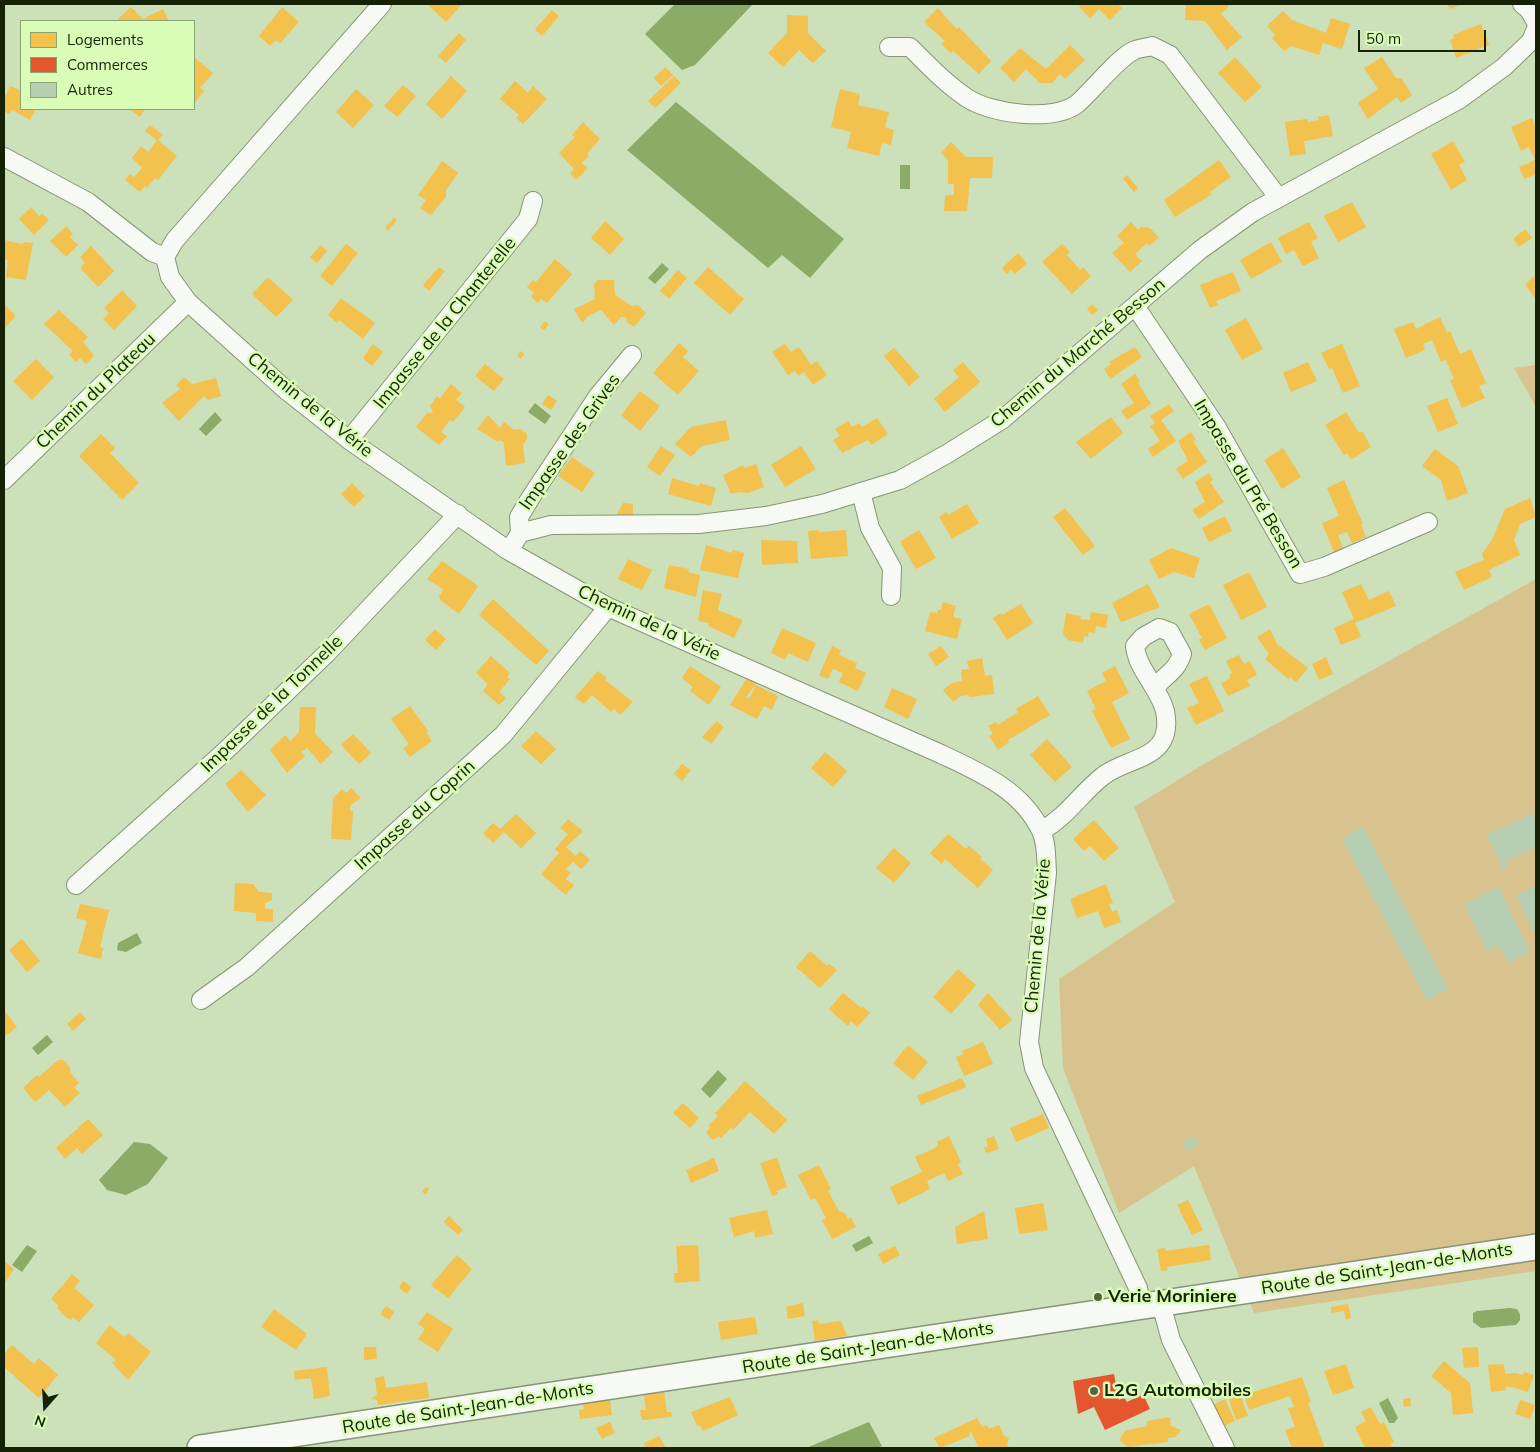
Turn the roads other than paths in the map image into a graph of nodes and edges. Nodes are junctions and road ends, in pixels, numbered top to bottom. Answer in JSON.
{"nodes":[{"id":1,"x":382,"y":4,"type":"edge"},
{"id":2,"x":1522,"y":4,"type":"edge"},
{"id":3,"x":1536,"y":22,"type":"edge"},
{"id":4,"x":1536,"y":29,"type":"edge"},
{"id":5,"x":889,"y":48,"type":"dead end"},
{"id":6,"x":4,"y":158,"type":"edge"},
{"id":7,"x":1278,"y":197,"type":"junction"},
{"id":8,"x":533,"y":201,"type":"dead end"},
{"id":9,"x":165,"y":257,"type":"junction"},
{"id":10,"x":188,"y":302,"type":"junction"},
{"id":11,"x":1136,"y":306,"type":"junction"},
{"id":12,"x":632,"y":355,"type":"dead end"},
{"id":13,"x":349,"y":440,"type":"junction"},
{"id":14,"x":4,"y":480,"type":"edge"},
{"id":15,"x":861,"y":492,"type":"junction"},
{"id":16,"x":458,"y":514,"type":"junction"},
{"id":17,"x":1428,"y":522,"type":"dead end"},
{"id":18,"x":520,"y":533,"type":"junction"},
{"id":19,"x":509,"y":551,"type":"junction"},
{"id":20,"x":891,"y":596,"type":"dead end"},
{"id":21,"x":608,"y":606,"type":"junction"},
{"id":22,"x":1155,"y":688,"type":"dead end"},
{"id":23,"x":1040,"y":831,"type":"junction"},
{"id":24,"x":76,"y":886,"type":"dead end"},
{"id":25,"x":201,"y":1000,"type":"dead end"},
{"id":26,"x":1536,"y":1247,"type":"edge"},
{"id":27,"x":1152,"y":1305,"type":"junction"},
{"id":28,"x":200,"y":1448,"type":"edge"},
{"id":29,"x":1225,"y":1448,"type":"edge"}],
"edges":[{"from":1,"to":9,"type":"street"},
{"from":2,"to":3,"type":"street"},
{"from":4,"to":7,"type":"street","name":"Chemin du Marché Besson"},
{"from":5,"to":7,"type":"street"},
{"from":6,"to":9,"type":"street"},
{"from":7,"to":11,"type":"street","name":"Chemin du Marché Besson"},
{"from":8,"to":13,"type":"street","name":"Impasse de la Chanterelle"},
{"from":9,"to":10,"type":"street","name":"Chemin de la Vérie"},
{"from":10,"to":13,"type":"street","name":"Chemin de la Vérie"},
{"from":10,"to":14,"type":"street","name":"Chemin du Plateau"},
{"from":11,"to":15,"type":"street","name":"Chemin du Marché Besson"},
{"from":11,"to":17,"type":"street","name":"Impasse du Pré Besson"},
{"from":12,"to":18,"type":"street","name":"Impasse des Grives"},
{"from":13,"to":16,"type":"street","name":"Chemin de la Vérie"},
{"from":15,"to":18,"type":"street","name":"Chemin du Marché Besson"},
{"from":15,"to":20,"type":"street"},
{"from":16,"to":19,"type":"street","name":"Chemin de la Vérie"},
{"from":16,"to":24,"type":"street","name":"Impasse de la Tonnelle"},
{"from":18,"to":19,"type":"street"},
{"from":19,"to":21,"type":"street","name":"Chemin de la Vérie"},
{"from":21,"to":23,"type":"street","name":"Chemin de la Vérie"},
{"from":21,"to":25,"type":"street","name":"Impasse du Coprin"},
{"from":22,"to":23,"type":"street"},
{"from":23,"to":27,"type":"street","name":"Chemin de la Vérie"},
{"from":26,"to":27,"type":"main road","name":"Route de Saint-Jean-de-Monts"},
{"from":27,"to":28,"type":"main road","name":"Route de Saint-Jean-de-Monts"},
{"from":27,"to":29,"type":"street","name":"Chemin de la Vérie"}]}
